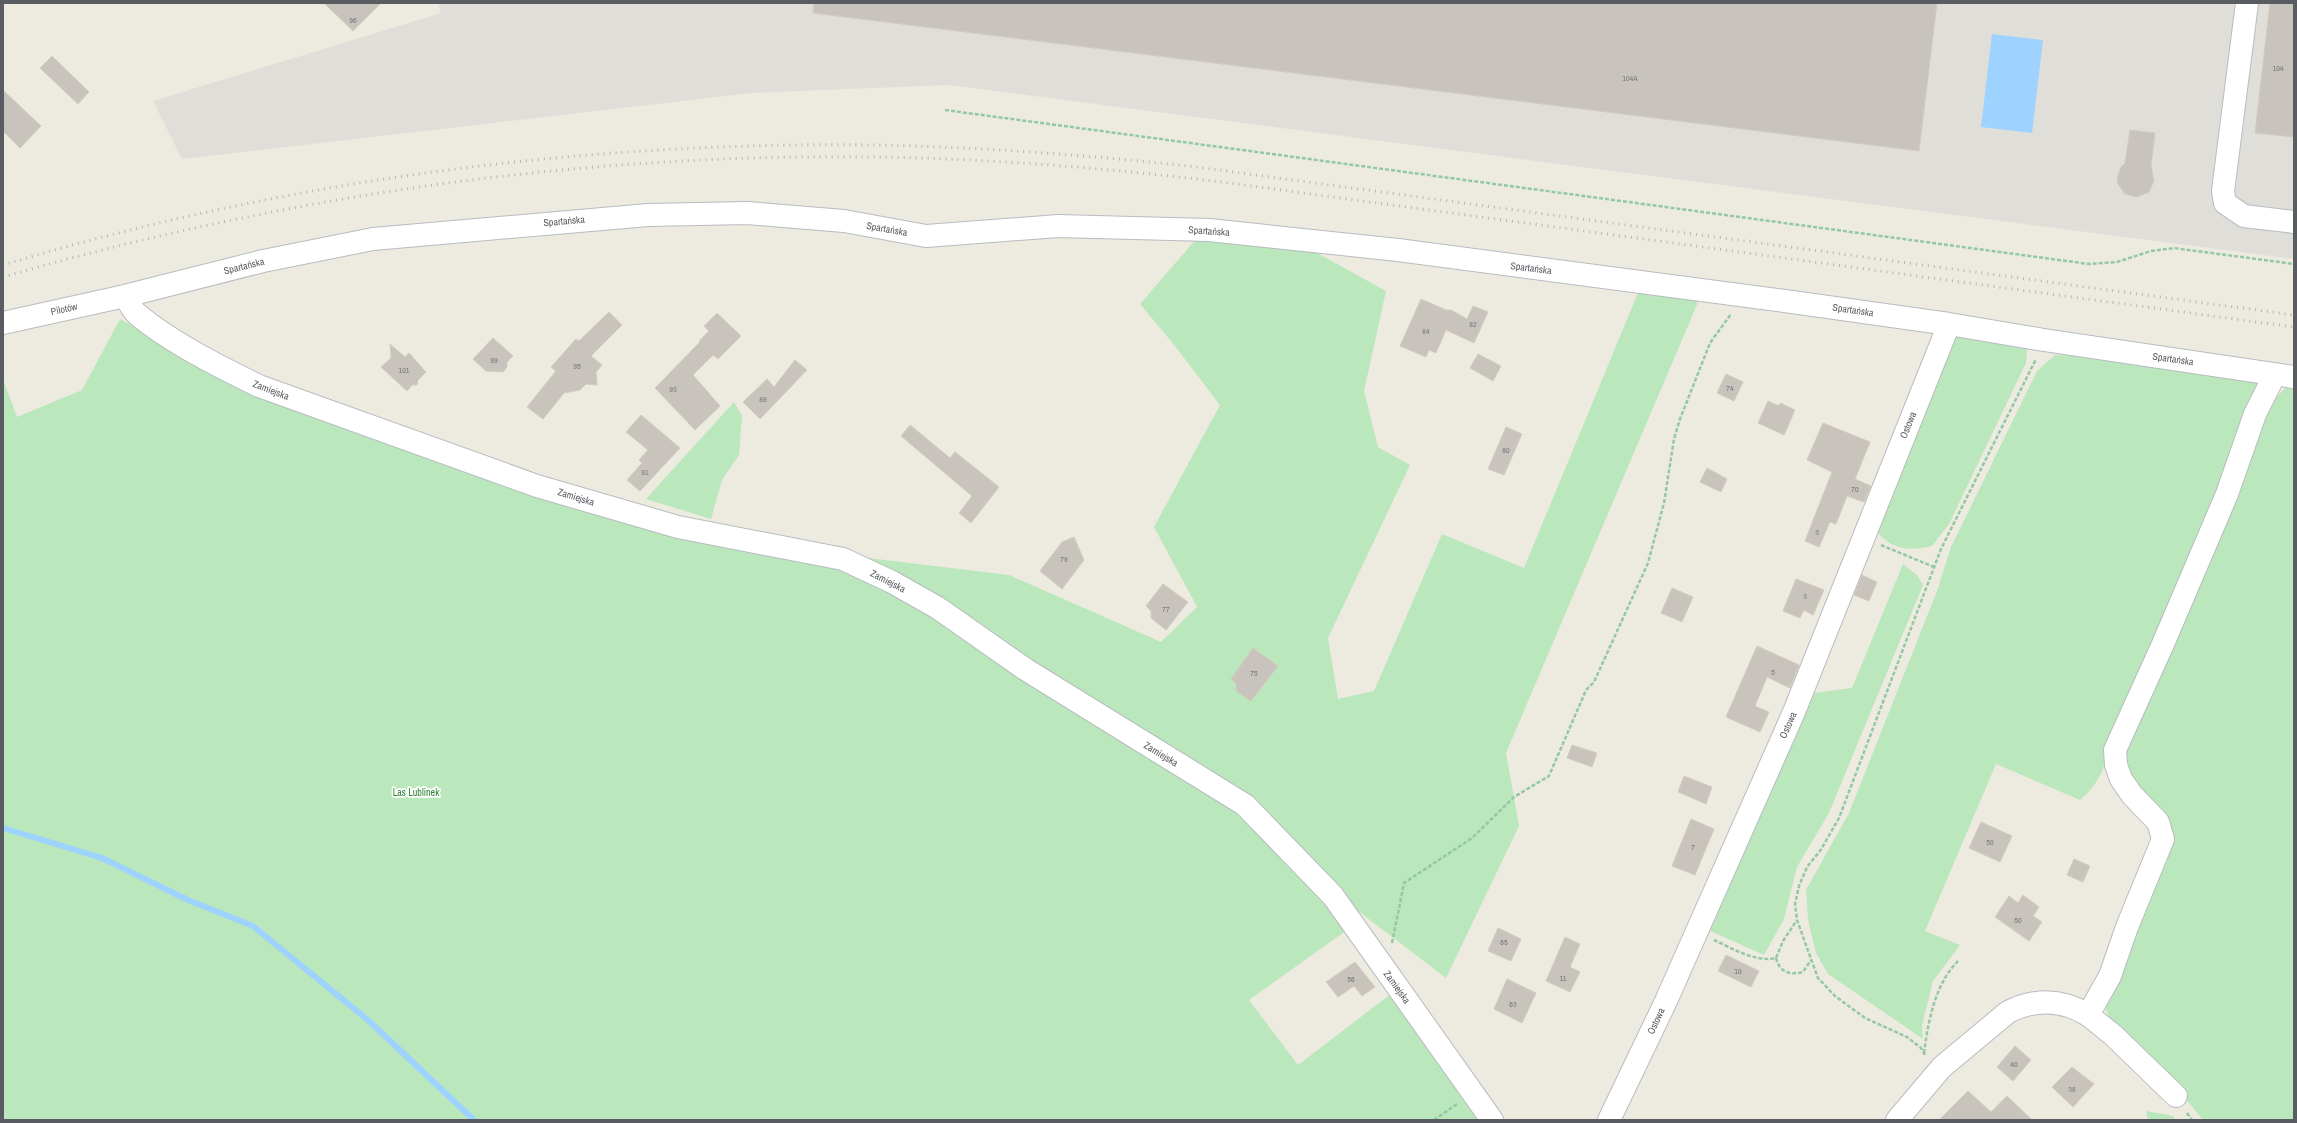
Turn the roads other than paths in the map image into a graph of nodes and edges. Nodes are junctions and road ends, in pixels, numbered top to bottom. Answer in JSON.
{"nodes":[{"id":1,"x":2247,"y":3,"type":"edge"},
{"id":2,"x":2294,"y":222,"type":"edge"},
{"id":3,"x":125,"y":296,"type":"junction"},
{"id":4,"x":3,"y":323,"type":"edge"},
{"id":5,"x":1949,"y":324,"type":"junction"},
{"id":6,"x":2285,"y":375,"type":"edge"},
{"id":7,"x":2088,"y":1015,"type":"junction"},
{"id":8,"x":2176,"y":1096,"type":"dead end"},
{"id":9,"x":1492,"y":1120,"type":"edge"},
{"id":10,"x":1609,"y":1120,"type":"edge"},
{"id":11,"x":1896,"y":1120,"type":"edge"}],
"edges":[{"from":1,"to":2,"type":"street"},
{"from":3,"to":4,"type":"street","name":"Pilotów"},
{"from":3,"to":5,"type":"street","name":"Spartańska"},
{"from":3,"to":9,"type":"street","name":"Zamiejska"},
{"from":5,"to":6,"type":"street","name":"Spartańska"},
{"from":5,"to":10,"type":"street","name":"Ostowa"},
{"from":6,"to":7,"type":"street"},
{"from":7,"to":8,"type":"street"},
{"from":7,"to":11,"type":"street"}]}
